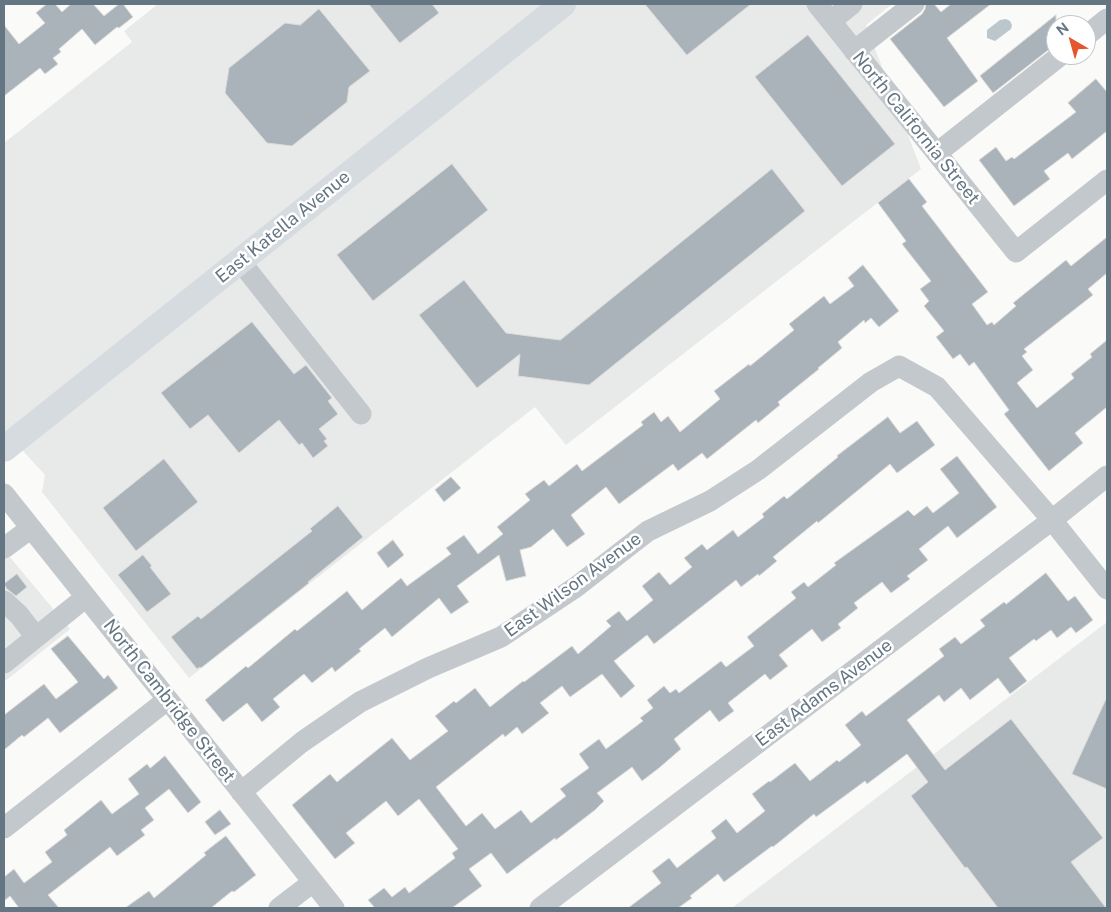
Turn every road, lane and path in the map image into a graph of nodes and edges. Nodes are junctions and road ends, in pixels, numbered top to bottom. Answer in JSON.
{"nodes":[{"id":1,"x":563,"y":4,"type":"edge"},
{"id":2,"x":817,"y":4,"type":"edge"},
{"id":3,"x":852,"y":4,"type":"edge"},
{"id":4,"x":914,"y":4,"type":"edge"},
{"id":5,"x":1107,"y":19,"type":"edge"},
{"id":6,"x":831,"y":21,"type":"junction"},
{"id":7,"x":1096,"y":28,"type":"edge"},
{"id":8,"x":854,"y":50,"type":"junction"},
{"id":9,"x":1048,"y":65,"type":"edge"},
{"id":10,"x":937,"y":153,"type":"junction"},
{"id":11,"x":1107,"y":180,"type":"edge"},
{"id":12,"x":240,"y":261,"type":"junction"},
{"id":13,"x":361,"y":414,"type":"dead end"},
{"id":14,"x":4,"y":449,"type":"edge"},
{"id":15,"x":1107,"y":476,"type":"edge"},
{"id":16,"x":4,"y":494,"type":"edge"},
{"id":17,"x":1052,"y":520,"type":"junction"},
{"id":18,"x":31,"y":528,"type":"junction"},
{"id":19,"x":4,"y":548,"type":"edge"},
{"id":20,"x":1107,"y":589,"type":"edge"},
{"id":21,"x":86,"y":597,"type":"junction"},
{"id":22,"x":4,"y":602,"type":"edge"},
{"id":23,"x":36,"y":637,"type":"junction"},
{"id":24,"x":4,"y":663,"type":"edge"},
{"id":25,"x":167,"y":700,"type":"junction"},
{"id":26,"x":241,"y":792,"type":"junction"},
{"id":27,"x":4,"y":828,"type":"edge"},
{"id":28,"x":313,"y":882,"type":"junction"},
{"id":29,"x":280,"y":908,"type":"edge"},
{"id":30,"x":334,"y":908,"type":"edge"},
{"id":31,"x":540,"y":908,"type":"edge"}],
"edges":[{"from":1,"to":12,"type":"main road","name":"East Katella Avenue"},
{"from":2,"to":6,"type":"street","name":"North California Street"},
{"from":3,"to":6,"type":"street"},
{"from":4,"to":8,"type":"street"},
{"from":5,"to":7,"type":"street"},
{"from":6,"to":8,"type":"street","name":"North California Street"},
{"from":8,"to":10,"type":"street","name":"North California Street"},
{"from":9,"to":10,"type":"street"},
{"from":10,"to":11,"type":"street","name":"North California Street"},
{"from":12,"to":13,"type":"street"},
{"from":12,"to":14,"type":"main road","name":"East Katella Avenue"},
{"from":15,"to":17,"type":"street","name":"East Adams Avenue"},
{"from":16,"to":18,"type":"street","name":"North Cambridge Street"},
{"from":17,"to":20,"type":"street"},
{"from":17,"to":26,"type":"street","name":"East Wilson Avenue"},
{"from":17,"to":31,"type":"street","name":"East Adams Avenue"},
{"from":18,"to":19,"type":"street"},
{"from":18,"to":21,"type":"street","name":"North Cambridge Street"},
{"from":21,"to":23,"type":"street"},
{"from":21,"to":25,"type":"street","name":"North Cambridge Street"},
{"from":22,"to":23,"type":"street"},
{"from":23,"to":24,"type":"street"},
{"from":25,"to":26,"type":"street","name":"North Cambridge Street"},
{"from":25,"to":27,"type":"street"},
{"from":26,"to":28,"type":"street","name":"North Cambridge Street"},
{"from":28,"to":29,"type":"street"},
{"from":28,"to":30,"type":"street","name":"North Cambridge Street"}]}
